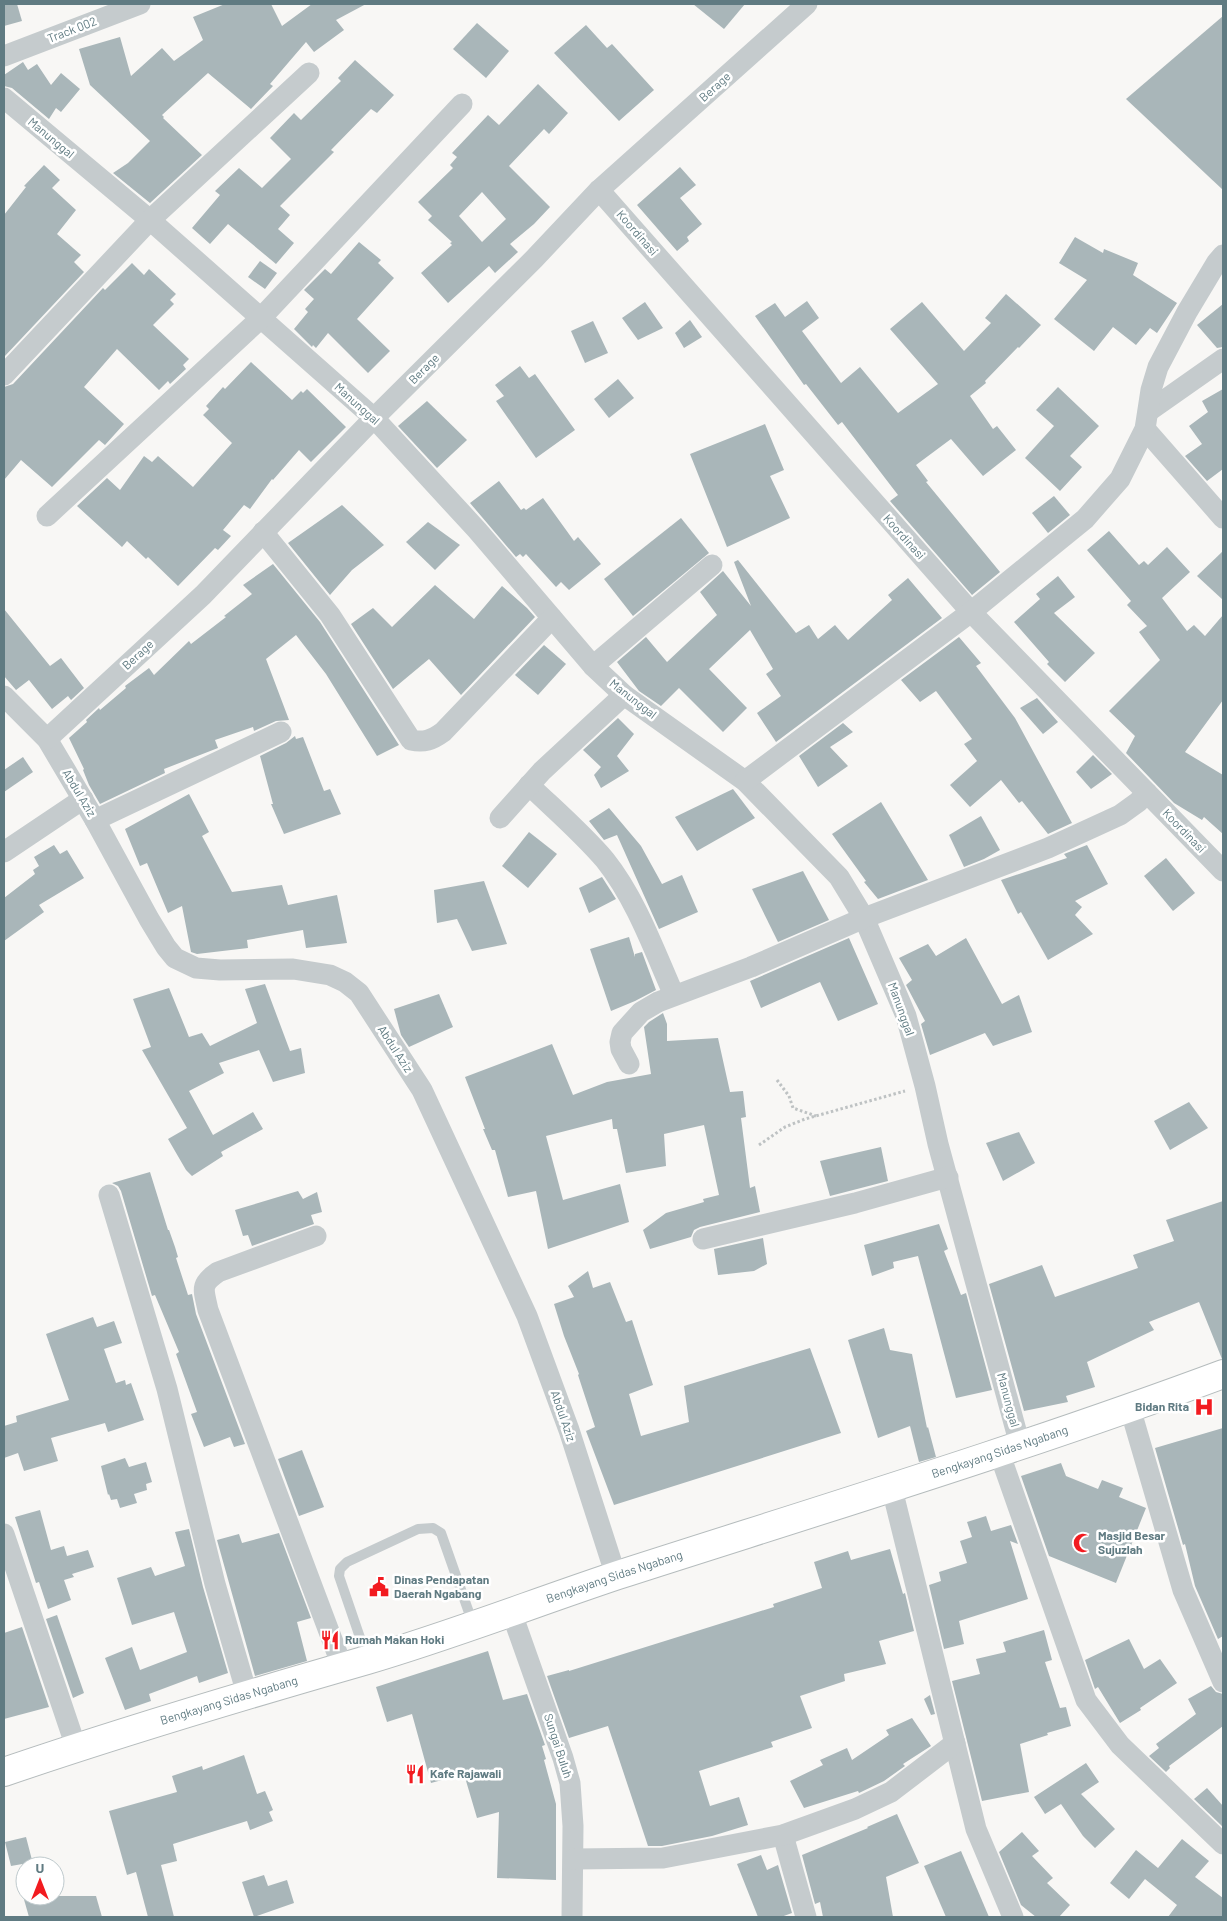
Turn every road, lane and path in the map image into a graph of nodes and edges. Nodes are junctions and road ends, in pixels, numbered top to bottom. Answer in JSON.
{"nodes":[{"id":1,"x":140,"y":4,"type":"edge"},
{"id":2,"x":807,"y":4,"type":"edge"},
{"id":3,"x":4,"y":56,"type":"edge"},
{"id":4,"x":309,"y":73,"type":"dead end"},
{"id":5,"x":4,"y":98,"type":"edge"},
{"id":6,"x":462,"y":104,"type":"dead end"},
{"id":7,"x":599,"y":190,"type":"junction"},
{"id":8,"x":150,"y":220,"type":"junction"},
{"id":9,"x":1223,"y":255,"type":"edge"},
{"id":10,"x":262,"y":318,"type":"junction"},
{"id":11,"x":1223,"y":359,"type":"edge"},
{"id":12,"x":4,"y":374,"type":"edge"},
{"id":13,"x":374,"y":418,"type":"junction"},
{"id":14,"x":1147,"y":420,"type":"junction"},
{"id":15,"x":47,"y":516,"type":"dead end"},
{"id":16,"x":1223,"y":518,"type":"edge"},
{"id":17,"x":263,"y":532,"type":"junction"},
{"id":18,"x":712,"y":565,"type":"dead end"},
{"id":19,"x":971,"y":612,"type":"junction"},
{"id":20,"x":552,"y":618,"type":"junction"},
{"id":21,"x":593,"y":666,"type":"junction"},
{"id":22,"x":4,"y":696,"type":"edge"},
{"id":23,"x":624,"y":696,"type":"junction"},
{"id":24,"x":281,"y":732,"type":"dead end"},
{"id":25,"x":47,"y":739,"type":"junction"},
{"id":26,"x":745,"y":781,"type":"junction"},
{"id":27,"x":529,"y":785,"type":"junction"},
{"id":28,"x":1147,"y":793,"type":"junction"},
{"id":29,"x":83,"y":799,"type":"junction"},
{"id":30,"x":500,"y":818,"type":"dead end"},
{"id":31,"x":95,"y":820,"type":"junction"},
{"id":32,"x":4,"y":852,"type":"edge"},
{"id":33,"x":1223,"y":871,"type":"edge"},
{"id":34,"x":864,"y":918,"type":"junction"},
{"id":35,"x":674,"y":995,"type":"junction"},
{"id":36,"x":629,"y":1064,"type":"dead end"},
{"id":37,"x":778,"y":1080,"type":"dead end"},
{"id":38,"x":925,"y":1086,"type":"junction"},
{"id":39,"x":816,"y":1116,"type":"junction"},
{"id":40,"x":759,"y":1145,"type":"dead end"},
{"id":41,"x":948,"y":1177,"type":"junction"},
{"id":42,"x":109,"y":1195,"type":"dead end"},
{"id":43,"x":316,"y":1236,"type":"dead end"},
{"id":44,"x":703,"y":1238,"type":"dead end"},
{"id":45,"x":1223,"y":1374,"type":"edge"},
{"id":46,"x":1130,"y":1408,"type":"junction"},
{"id":47,"x":1010,"y":1449,"type":"junction"},
{"id":48,"x":892,"y":1488,"type":"junction"},
{"id":49,"x":4,"y":1534,"type":"edge"},
{"id":50,"x":616,"y":1576,"type":"junction"},
{"id":51,"x":511,"y":1611,"type":"junction"},
{"id":52,"x":473,"y":1624,"type":"junction"},
{"id":53,"x":355,"y":1663,"type":"junction"},
{"id":54,"x":1223,"y":1682,"type":"edge"},
{"id":55,"x":247,"y":1694,"type":"junction"},
{"id":56,"x":954,"y":1743,"type":"junction"},
{"id":57,"x":76,"y":1747,"type":"junction"},
{"id":58,"x":4,"y":1772,"type":"edge"},
{"id":59,"x":782,"y":1835,"type":"junction"},
{"id":60,"x":1223,"y":1844,"type":"edge"},
{"id":61,"x":574,"y":1859,"type":"junction"},
{"id":62,"x":572,"y":1917,"type":"edge"},
{"id":63,"x":806,"y":1917,"type":"edge"},
{"id":64,"x":1013,"y":1917,"type":"edge"}],
"edges":[{"from":1,"to":3,"type":"street","name":"Track 002"},
{"from":2,"to":7,"type":"street","name":"Berage"},
{"from":4,"to":8,"type":"street"},
{"from":5,"to":8,"type":"street","name":"Manunggal"},
{"from":6,"to":10,"type":"street"},
{"from":7,"to":13,"type":"street","name":"Berage"},
{"from":7,"to":19,"type":"street","name":"Koordinasi"},
{"from":8,"to":10,"type":"street","name":"Manunggal"},
{"from":8,"to":12,"type":"street"},
{"from":9,"to":14,"type":"street"},
{"from":10,"to":13,"type":"street","name":"Manunggal"},
{"from":10,"to":15,"type":"street"},
{"from":11,"to":14,"type":"street"},
{"from":13,"to":17,"type":"street","name":"Berage"},
{"from":13,"to":20,"type":"street","name":"Manunggal"},
{"from":14,"to":16,"type":"street"},
{"from":14,"to":19,"type":"street"},
{"from":17,"to":20,"type":"street"},
{"from":17,"to":25,"type":"street","name":"Berage"},
{"from":18,"to":21,"type":"street"},
{"from":19,"to":26,"type":"street"},
{"from":19,"to":28,"type":"street","name":"Koordinasi"},
{"from":20,"to":21,"type":"street","name":"Manunggal"},
{"from":21,"to":23,"type":"street","name":"Manunggal"},
{"from":22,"to":25,"type":"street","name":"Abdul Aziz"},
{"from":23,"to":26,"type":"street","name":"Manunggal"},
{"from":23,"to":27,"type":"street"},
{"from":24,"to":31,"type":"street"},
{"from":25,"to":29,"type":"street","name":"Abdul Aziz"},
{"from":26,"to":34,"type":"street","name":"Manunggal"},
{"from":27,"to":30,"type":"street"},
{"from":27,"to":35,"type":"street"},
{"from":28,"to":33,"type":"street","name":"Koordinasi"},
{"from":28,"to":34,"type":"street"},
{"from":29,"to":31,"type":"street","name":"Abdul Aziz"},
{"from":29,"to":32,"type":"street"},
{"from":31,"to":50,"type":"street","name":"Abdul Aziz"},
{"from":34,"to":35,"type":"street"},
{"from":34,"to":38,"type":"street","name":"Manunggal"},
{"from":35,"to":36,"type":"street"},
{"from":37,"to":39,"type":"path"},
{"from":38,"to":39,"type":"path"},
{"from":38,"to":41,"type":"street","name":"Manunggal"},
{"from":39,"to":40,"type":"path"},
{"from":41,"to":44,"type":"street"},
{"from":41,"to":47,"type":"street","name":"Manunggal"},
{"from":42,"to":55,"type":"street"},
{"from":43,"to":53,"type":"street"},
{"from":45,"to":46,"type":"highway","name":"Bengkayang Sidas Ngabang"},
{"from":46,"to":47,"type":"highway","name":"Bengkayang Sidas Ngabang"},
{"from":46,"to":54,"type":"street"},
{"from":47,"to":48,"type":"highway","name":"Bengkayang Sidas Ngabang"},
{"from":47,"to":60,"type":"street","name":"Manunggal"},
{"from":48,"to":50,"type":"highway","name":"Bengkayang Sidas Ngabang"},
{"from":48,"to":56,"type":"street"},
{"from":49,"to":57,"type":"street"},
{"from":50,"to":51,"type":"highway","name":"Bengkayang Sidas Ngabang"},
{"from":51,"to":52,"type":"highway","name":"Bengkayang Sidas Ngabang"},
{"from":51,"to":61,"type":"street","name":"Sungai Buluh"},
{"from":52,"to":53,"type":"highway","name":"Bengkayang Sidas Ngabang"},
{"from":52,"to":53,"type":"lane"},
{"from":53,"to":55,"type":"highway","name":"Bengkayang Sidas Ngabang"},
{"from":55,"to":57,"type":"highway","name":"Bengkayang Sidas Ngabang"},
{"from":56,"to":59,"type":"street"},
{"from":56,"to":64,"type":"street"},
{"from":57,"to":58,"type":"highway","name":"Bengkayang Sidas Ngabang"},
{"from":59,"to":61,"type":"street"},
{"from":59,"to":63,"type":"street"},
{"from":61,"to":62,"type":"street","name":"Sungai Buluh"}]}
